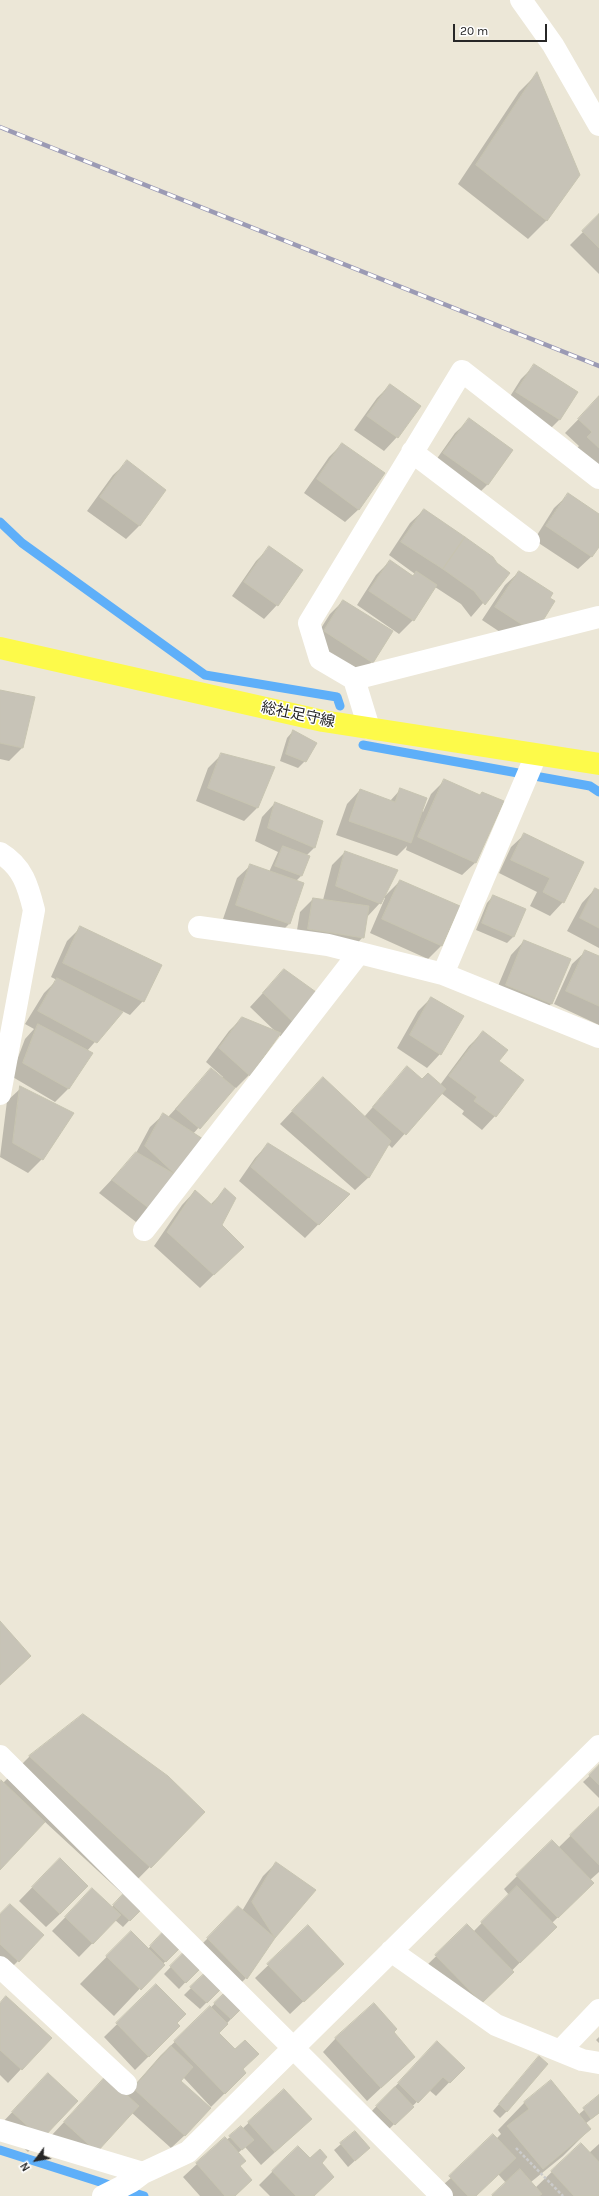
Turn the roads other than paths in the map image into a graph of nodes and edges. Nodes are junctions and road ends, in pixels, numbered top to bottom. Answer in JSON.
{"nodes":[{"id":1,"x":521,"y":0,"type":"edge"},
{"id":2,"x":599,"y":125,"type":"edge"},
{"id":3,"x":412,"y":452,"type":"junction"},
{"id":4,"x":599,"y":478,"type":"edge"},
{"id":5,"x":529,"y":541,"type":"dead end"},
{"id":6,"x":599,"y":617,"type":"edge"},
{"id":7,"x":0,"y":648,"type":"edge"},
{"id":8,"x":354,"y":679,"type":"junction"},
{"id":9,"x":369,"y":728,"type":"junction"},
{"id":10,"x":536,"y":754,"type":"junction"},
{"id":11,"x":599,"y":764,"type":"edge"},
{"id":12,"x":0,"y":853,"type":"edge"},
{"id":13,"x":199,"y":927,"type":"dead end"},
{"id":14,"x":359,"y":953,"type":"junction"},
{"id":15,"x":443,"y":974,"type":"junction"},
{"id":16,"x":599,"y":1037,"type":"edge"},
{"id":17,"x":0,"y":1094,"type":"edge"},
{"id":18,"x":144,"y":1230,"type":"dead end"},
{"id":19,"x":599,"y":1746,"type":"edge"},
{"id":20,"x":0,"y":1756,"type":"edge"},
{"id":21,"x":390,"y":1951,"type":"junction"},
{"id":22,"x":0,"y":1967,"type":"edge"},
{"id":23,"x":599,"y":2010,"type":"edge"},
{"id":24,"x":294,"y":2046,"type":"junction"},
{"id":25,"x":560,"y":2051,"type":"junction"},
{"id":26,"x":599,"y":2064,"type":"edge"},
{"id":27,"x":126,"y":2084,"type":"dead end"},
{"id":28,"x":0,"y":2130,"type":"edge"},
{"id":29,"x":137,"y":2178,"type":"junction"},
{"id":30,"x":106,"y":2195,"type":"edge"},
{"id":31,"x":442,"y":2196,"type":"edge"}],
"edges":[{"from":1,"to":2,"type":"street"},
{"from":3,"to":4,"type":"street"},
{"from":3,"to":5,"type":"street"},
{"from":3,"to":8,"type":"street"},
{"from":6,"to":8,"type":"street"},
{"from":7,"to":9,"type":"main road","name":"総社足守線"},
{"from":8,"to":9,"type":"street"},
{"from":9,"to":10,"type":"main road","name":"総社足守線"},
{"from":10,"to":11,"type":"main road","name":"総社足守線"},
{"from":10,"to":15,"type":"street"},
{"from":12,"to":17,"type":"street"},
{"from":13,"to":14,"type":"street"},
{"from":14,"to":15,"type":"street"},
{"from":14,"to":18,"type":"street"},
{"from":15,"to":16,"type":"street"},
{"from":19,"to":21,"type":"street"},
{"from":20,"to":24,"type":"street"},
{"from":21,"to":24,"type":"street"},
{"from":21,"to":25,"type":"street"},
{"from":22,"to":27,"type":"street"},
{"from":23,"to":25,"type":"street"},
{"from":24,"to":29,"type":"street"},
{"from":24,"to":31,"type":"street"},
{"from":25,"to":26,"type":"street"},
{"from":28,"to":29,"type":"street"},
{"from":29,"to":30,"type":"street"}]}
